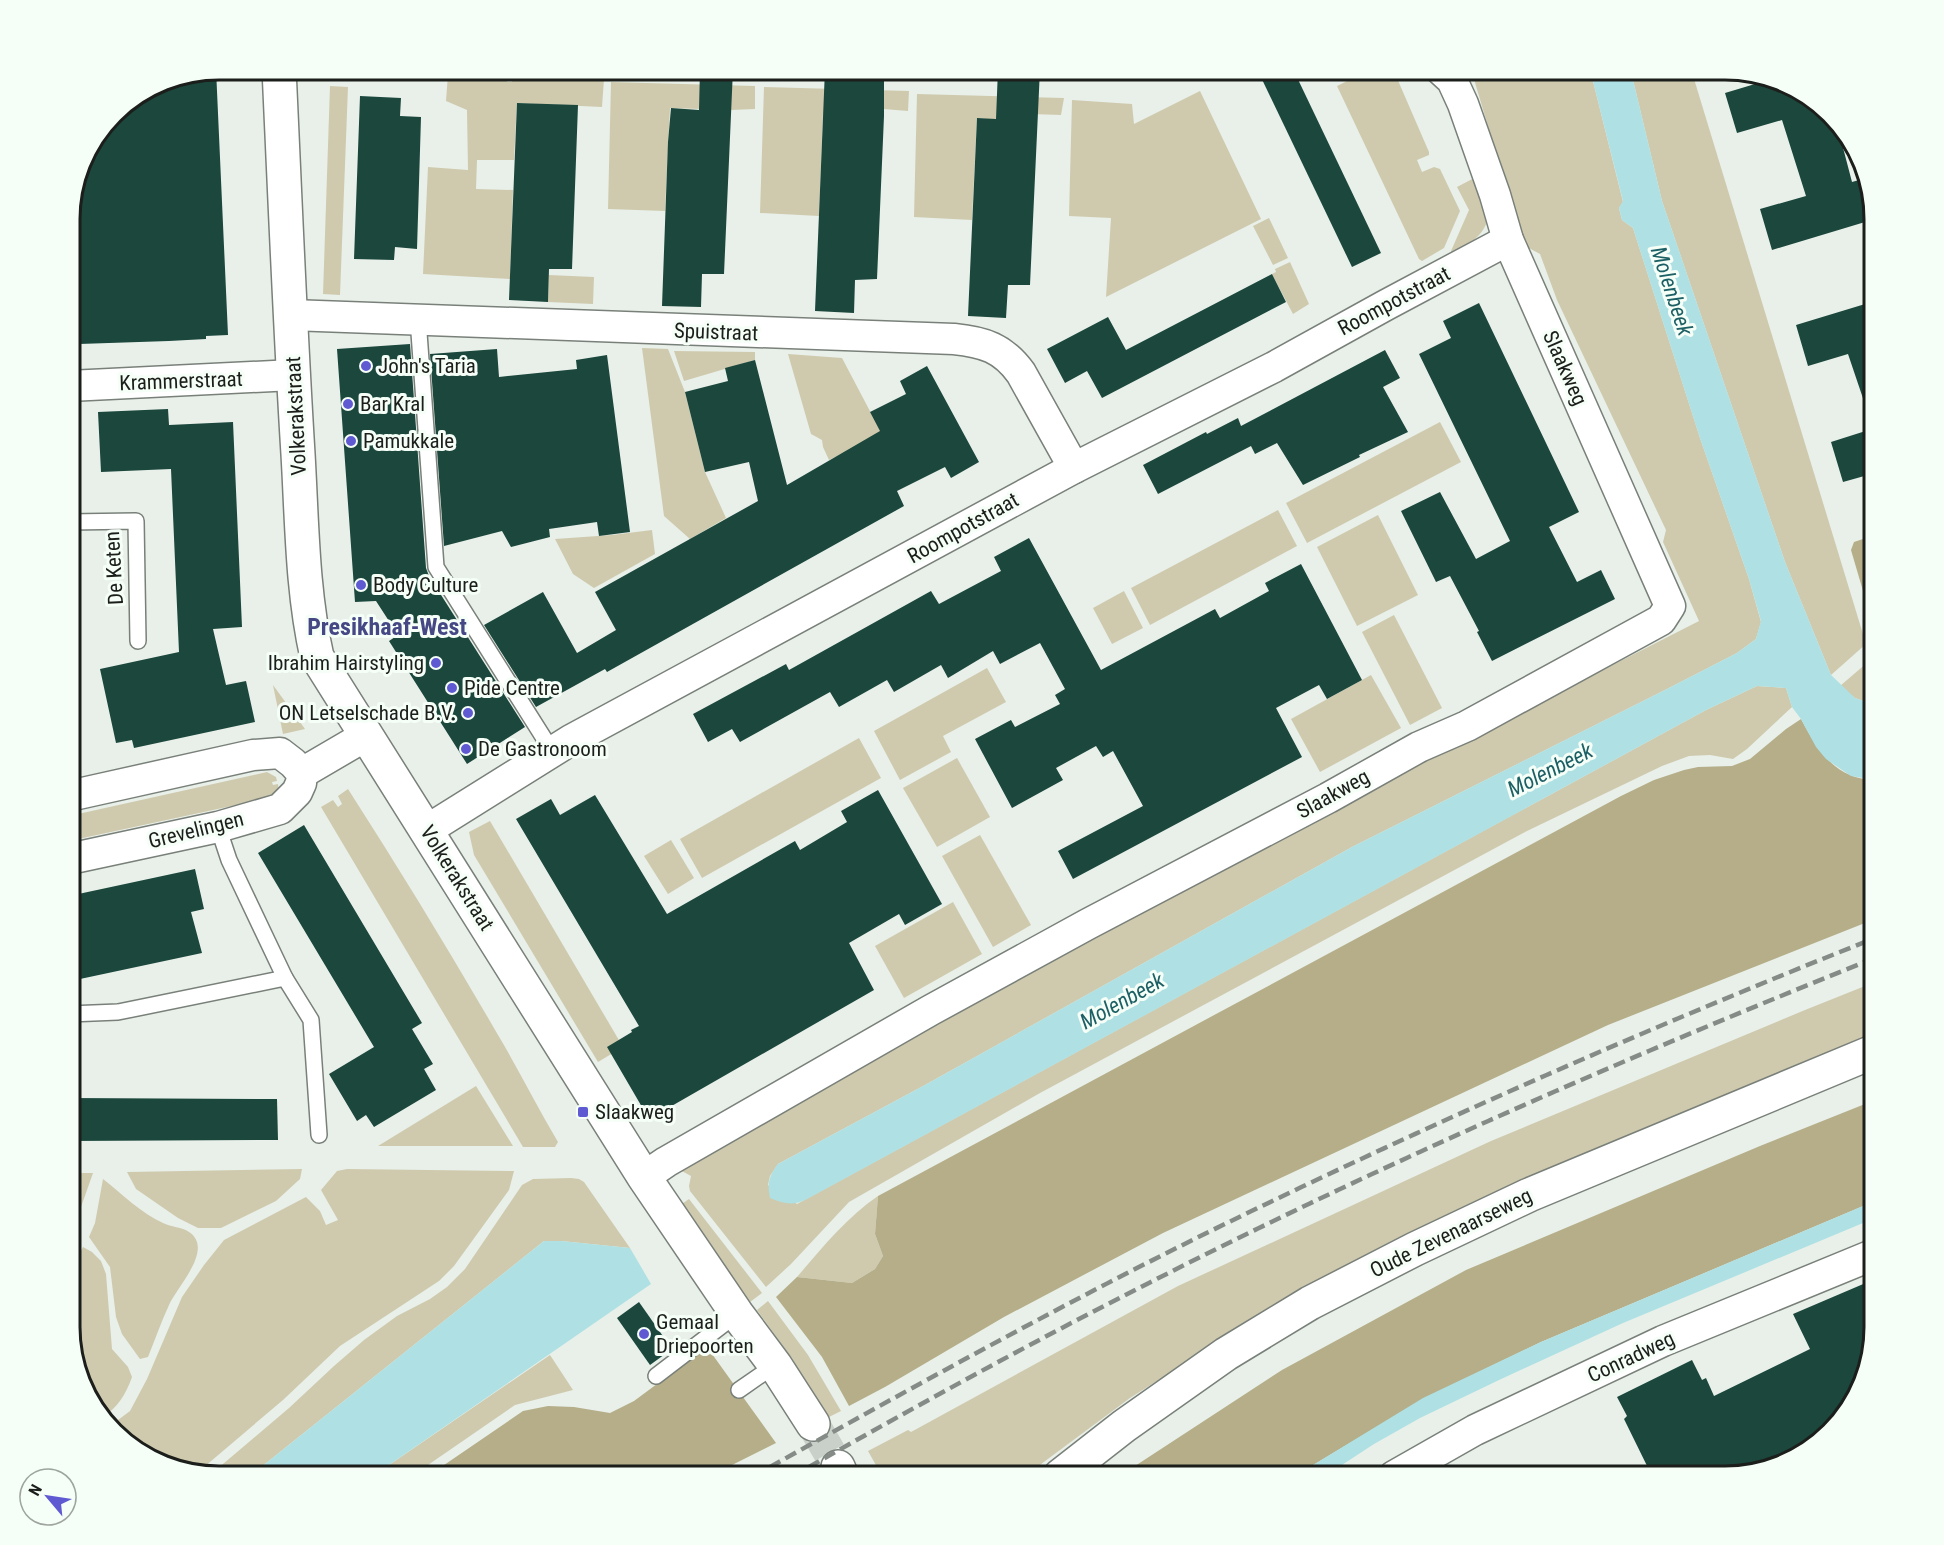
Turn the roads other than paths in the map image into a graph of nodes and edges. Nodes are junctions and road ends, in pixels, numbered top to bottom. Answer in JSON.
{"nodes":[{"id":1,"x":280,"y":80,"type":"edge"},
{"id":2,"x":302,"y":80,"type":"edge"},
{"id":3,"x":1452,"y":80,"type":"edge"},
{"id":4,"x":1508,"y":240,"type":"junction"},
{"id":5,"x":291,"y":315,"type":"junction"},
{"id":6,"x":418,"y":319,"type":"junction"},
{"id":7,"x":293,"y":375,"type":"junction"},
{"id":8,"x":80,"y":385,"type":"edge"},
{"id":9,"x":1074,"y":468,"type":"junction"},
{"id":10,"x":80,"y":522,"type":"edge"},
{"id":11,"x":138,"y":640,"type":"dead end"},
{"id":12,"x":367,"y":735,"type":"junction"},
{"id":13,"x":552,"y":751,"type":"junction"},
{"id":14,"x":302,"y":773,"type":"junction"},
{"id":15,"x":80,"y":794,"type":"edge"},
{"id":16,"x":218,"y":827,"type":"junction"},
{"id":17,"x":427,"y":830,"type":"junction"},
{"id":18,"x":80,"y":857,"type":"edge"},
{"id":19,"x":285,"y":978,"type":"junction"},
{"id":20,"x":80,"y":1014,"type":"edge"},
{"id":21,"x":1864,"y":1056,"type":"edge"},
{"id":22,"x":319,"y":1135,"type":"dead end"},
{"id":23,"x":644,"y":1177,"type":"junction"},
{"id":24,"x":1864,"y":1259,"type":"edge"},
{"id":25,"x":737,"y":1314,"type":"junction"},
{"id":26,"x":781,"y":1375,"type":"junction"},
{"id":27,"x":656,"y":1376,"type":"dead end"},
{"id":28,"x":739,"y":1390,"type":"dead end"},
{"id":29,"x":813,"y":1424,"type":"tunnel mouth"},
{"id":30,"x":1073,"y":1466,"type":"edge"},
{"id":31,"x":1412,"y":1466,"type":"edge"}],
"edges":[{"from":1,"to":5,"type":"street","name":"Volkerakstraat"},
{"from":2,"to":5,"type":"street","name":"Volkerakstraat"},
{"from":3,"to":4,"type":"street"},
{"from":4,"to":9,"type":"street","name":"Roompotstraat"},
{"from":4,"to":23,"type":"street","name":"Slaakweg"},
{"from":5,"to":6,"type":"street","name":"Spuistraat"},
{"from":5,"to":7,"type":"street","name":"Volkerakstraat"},
{"from":6,"to":9,"type":"street","name":"Spuistraat"},
{"from":6,"to":13,"type":"lane"},
{"from":7,"to":8,"type":"street","name":"Krammerstraat"},
{"from":7,"to":12,"type":"street","name":"Volkerakstraat"},
{"from":9,"to":13,"type":"street","name":"Roompotstraat"},
{"from":10,"to":11,"type":"lane","name":"De Keten"},
{"from":12,"to":14,"type":"street"},
{"from":12,"to":17,"type":"street","name":"Volkerakstraat"},
{"from":13,"to":17,"type":"street","name":"Roompotstraat"},
{"from":14,"to":15,"type":"street"},
{"from":14,"to":16,"type":"street","name":"Grevelingen"},
{"from":16,"to":18,"type":"street","name":"Grevelingen"},
{"from":16,"to":19,"type":"lane"},
{"from":17,"to":23,"type":"street","name":"Volkerakstraat"},
{"from":19,"to":20,"type":"lane"},
{"from":19,"to":22,"type":"lane"},
{"from":21,"to":30,"type":"street","name":"Oude Zevenaarseweg"},
{"from":23,"to":25,"type":"street","name":"Volkerakstraat"},
{"from":24,"to":31,"type":"street","name":"Conradweg"},
{"from":25,"to":26,"type":"street","name":"Volkerakstraat"},
{"from":25,"to":27,"type":"lane"},
{"from":26,"to":28,"type":"lane"},
{"from":26,"to":29,"type":"street","name":"Volkerakstraat"}]}
